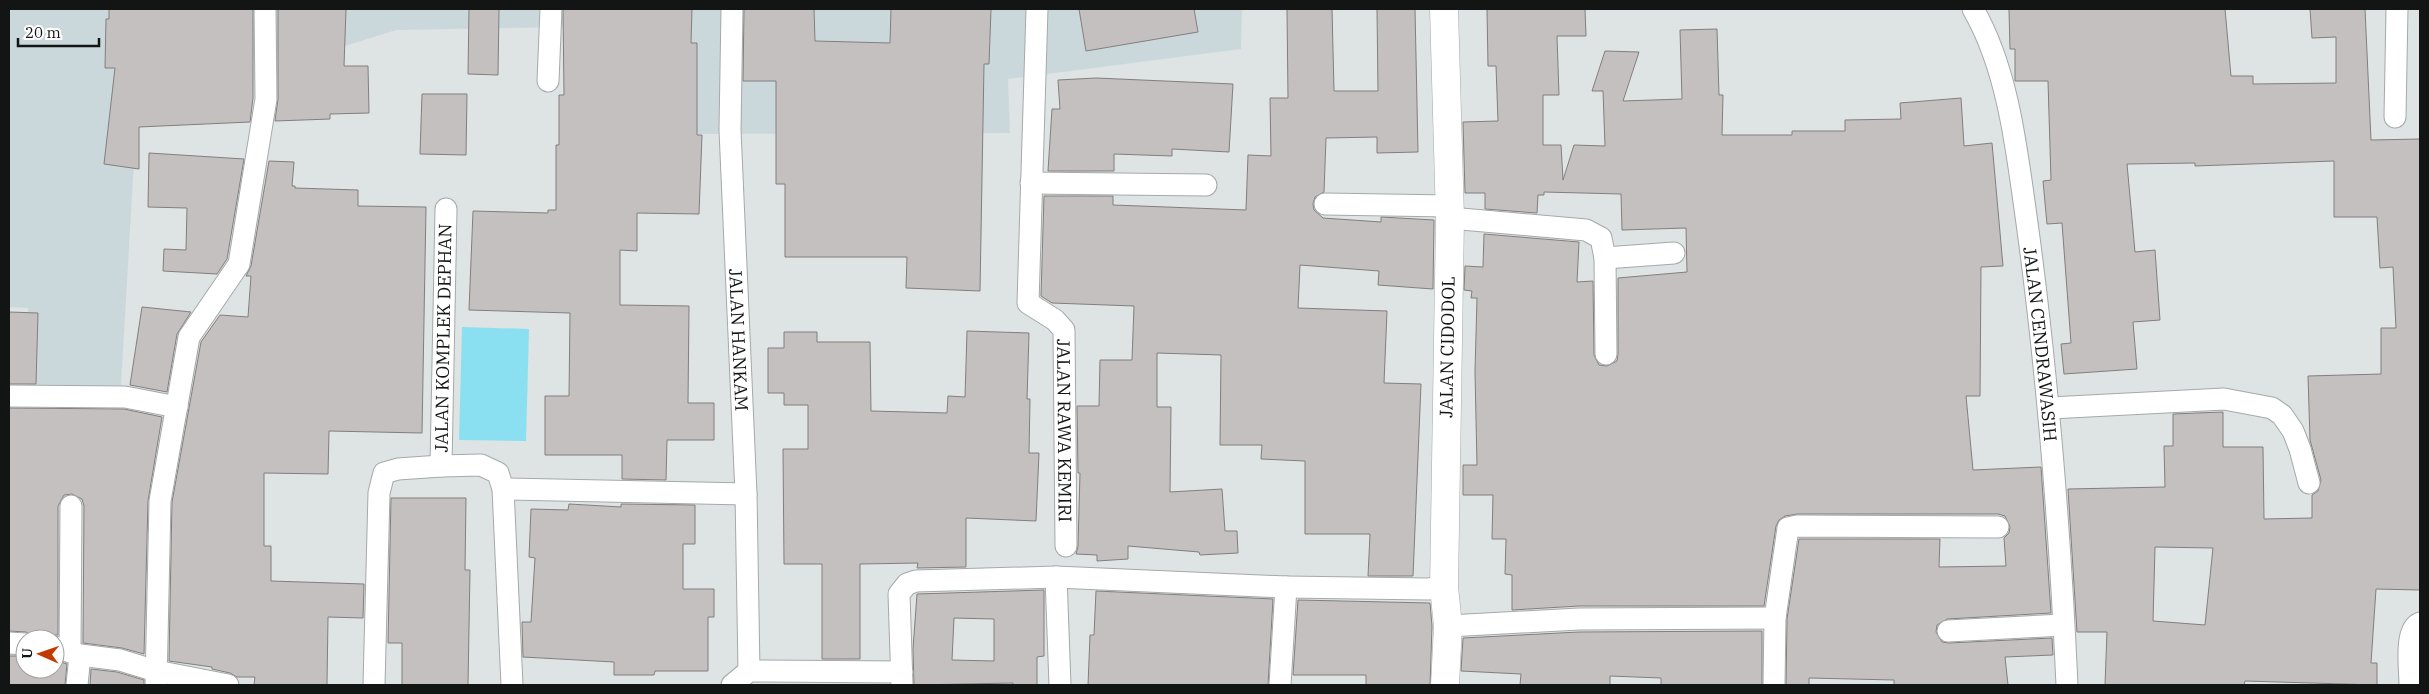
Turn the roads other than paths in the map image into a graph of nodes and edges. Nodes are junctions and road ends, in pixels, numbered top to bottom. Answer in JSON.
{"nodes":[{"id":1,"x":265,"y":9,"type":"edge"},
{"id":2,"x":551,"y":9,"type":"edge"},
{"id":3,"x":732,"y":9,"type":"edge"},
{"id":4,"x":1037,"y":9,"type":"edge"},
{"id":5,"x":1444,"y":9,"type":"edge"},
{"id":6,"x":1973,"y":9,"type":"edge"},
{"id":7,"x":2397,"y":9,"type":"edge"},
{"id":8,"x":548,"y":81,"type":"dead end"},
{"id":9,"x":2395,"y":117,"type":"dead end"},
{"id":10,"x":1031,"y":183,"type":"junction"},
{"id":11,"x":1206,"y":185,"type":"dead end"},
{"id":12,"x":1325,"y":204,"type":"dead end"},
{"id":13,"x":446,"y":210,"type":"dead end"},
{"id":14,"x":1450,"y":212,"type":"junction"},
{"id":15,"x":1674,"y":253,"type":"dead end"},
{"id":16,"x":1605,"y":258,"type":"junction"},
{"id":17,"x":1606,"y":354,"type":"dead end"},
{"id":18,"x":9,"y":396,"type":"edge"},
{"id":19,"x":177,"y":407,"type":"junction"},
{"id":20,"x":2050,"y":408,"type":"junction"},
{"id":21,"x":441,"y":466,"type":"junction"},
{"id":22,"x":2309,"y":483,"type":"dead end"},
{"id":23,"x":503,"y":489,"type":"junction"},
{"id":24,"x":746,"y":494,"type":"junction"},
{"id":25,"x":72,"y":506,"type":"dead end"},
{"id":26,"x":1998,"y":527,"type":"dead end"},
{"id":27,"x":1066,"y":546,"type":"dead end"},
{"id":28,"x":1056,"y":577,"type":"junction"},
{"id":29,"x":1286,"y":587,"type":"junction"},
{"id":30,"x":1444,"y":587,"type":"junction"},
{"id":31,"x":1775,"y":618,"type":"junction"},
{"id":32,"x":2420,"y":622,"type":"edge"},
{"id":33,"x":2063,"y":625,"type":"junction"},
{"id":34,"x":1448,"y":626,"type":"junction"},
{"id":35,"x":1948,"y":631,"type":"dead end"},
{"id":36,"x":68,"y":651,"type":"edge"},
{"id":37,"x":749,"y":671,"type":"junction"},
{"id":38,"x":156,"y":678,"type":"edge"},
{"id":39,"x":902,"y":679,"type":"edge"},
{"id":40,"x":77,"y":685,"type":"edge"},
{"id":41,"x":228,"y":685,"type":"edge"},
{"id":42,"x":374,"y":685,"type":"edge"},
{"id":43,"x":512,"y":685,"type":"edge"},
{"id":44,"x":732,"y":685,"type":"edge"},
{"id":45,"x":1060,"y":685,"type":"edge"},
{"id":46,"x":1280,"y":685,"type":"edge"},
{"id":47,"x":1445,"y":685,"type":"edge"},
{"id":48,"x":1774,"y":685,"type":"edge"},
{"id":49,"x":2067,"y":685,"type":"edge"},
{"id":50,"x":2410,"y":685,"type":"edge"}],
"edges":[{"from":1,"to":19,"type":"street"},
{"from":2,"to":8,"type":"street"},
{"from":3,"to":24,"type":"street","name":"JALAN HANKAM"},
{"from":4,"to":10,"type":"street","name":"JALAN RAWA KEMIRI"},
{"from":5,"to":14,"type":"street","name":"JALAN CIDODOL"},
{"from":6,"to":20,"type":"street","name":"JALAN CENDRAWASIH"},
{"from":7,"to":9,"type":"street"},
{"from":10,"to":11,"type":"street"},
{"from":10,"to":27,"type":"street","name":"JALAN RAWA KEMIRI"},
{"from":12,"to":14,"type":"street"},
{"from":13,"to":21,"type":"street","name":"JALAN KOMPLEK DEPHAN"},
{"from":14,"to":16,"type":"street"},
{"from":14,"to":30,"type":"street","name":"JALAN CIDODOL"},
{"from":15,"to":16,"type":"street"},
{"from":16,"to":17,"type":"street"},
{"from":18,"to":19,"type":"street"},
{"from":19,"to":38,"type":"street"},
{"from":20,"to":22,"type":"street"},
{"from":20,"to":33,"type":"street","name":"JALAN CENDRAWASIH"},
{"from":21,"to":23,"type":"street","name":"JALAN KOMPLEK DEPHAN"},
{"from":21,"to":42,"type":"street","name":"JALAN KOMPLEK DEPHAN"},
{"from":23,"to":24,"type":"street"},
{"from":23,"to":43,"type":"street"},
{"from":24,"to":37,"type":"street","name":"JALAN HANKAM"},
{"from":25,"to":36,"type":"street"},
{"from":26,"to":31,"type":"street"},
{"from":28,"to":29,"type":"street"},
{"from":28,"to":39,"type":"street"},
{"from":28,"to":45,"type":"street"},
{"from":29,"to":30,"type":"street"},
{"from":29,"to":46,"type":"street"},
{"from":30,"to":34,"type":"street","name":"JALAN CIDODOL"},
{"from":31,"to":34,"type":"street"},
{"from":31,"to":48,"type":"street"},
{"from":32,"to":50,"type":"street"},
{"from":33,"to":35,"type":"street"},
{"from":33,"to":49,"type":"street","name":"JALAN CENDRAWASIH"},
{"from":34,"to":47,"type":"street","name":"JALAN CIDODOL"},
{"from":36,"to":38,"type":"street"},
{"from":36,"to":40,"type":"street"},
{"from":37,"to":39,"type":"street"},
{"from":37,"to":44,"type":"street"},
{"from":38,"to":41,"type":"street"}]}
